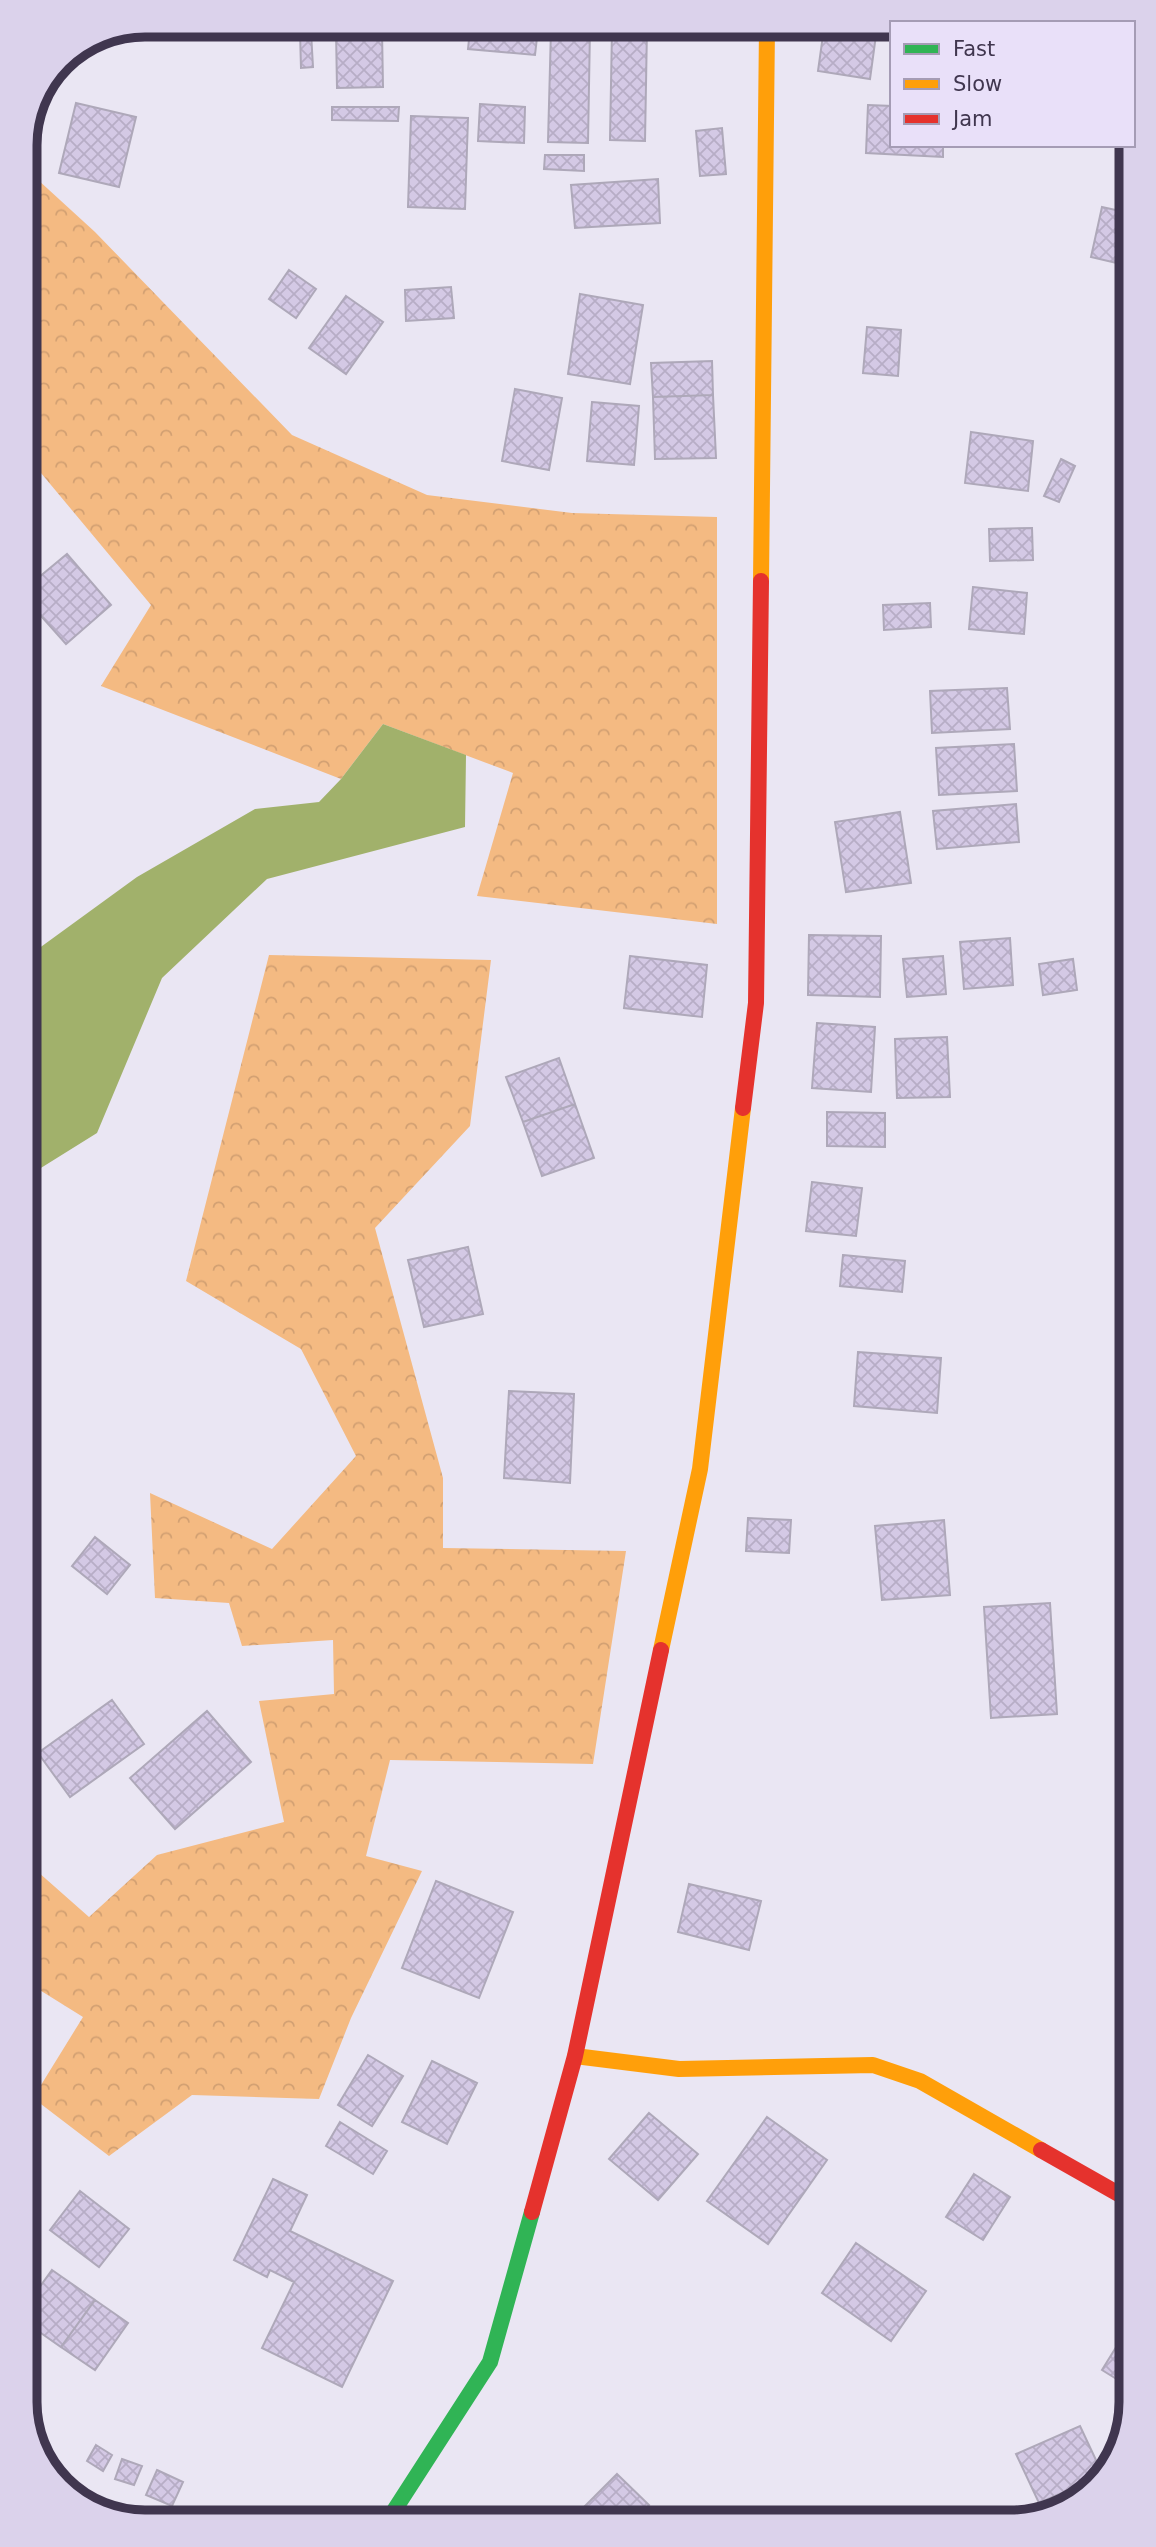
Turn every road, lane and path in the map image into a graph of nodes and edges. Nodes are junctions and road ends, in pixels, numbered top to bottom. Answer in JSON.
{"nodes":[{"id":1,"x":767,"y":37,"type":"edge"},
{"id":2,"x":575,"y":2056,"type":"junction"},
{"id":3,"x":1119,"y":2194,"type":"edge"},
{"id":4,"x":395,"y":2510,"type":"edge"}],
"edges":[{"from":1,"to":2,"type":"street"},
{"from":2,"to":3,"type":"street"},
{"from":2,"to":4,"type":"street"}]}
